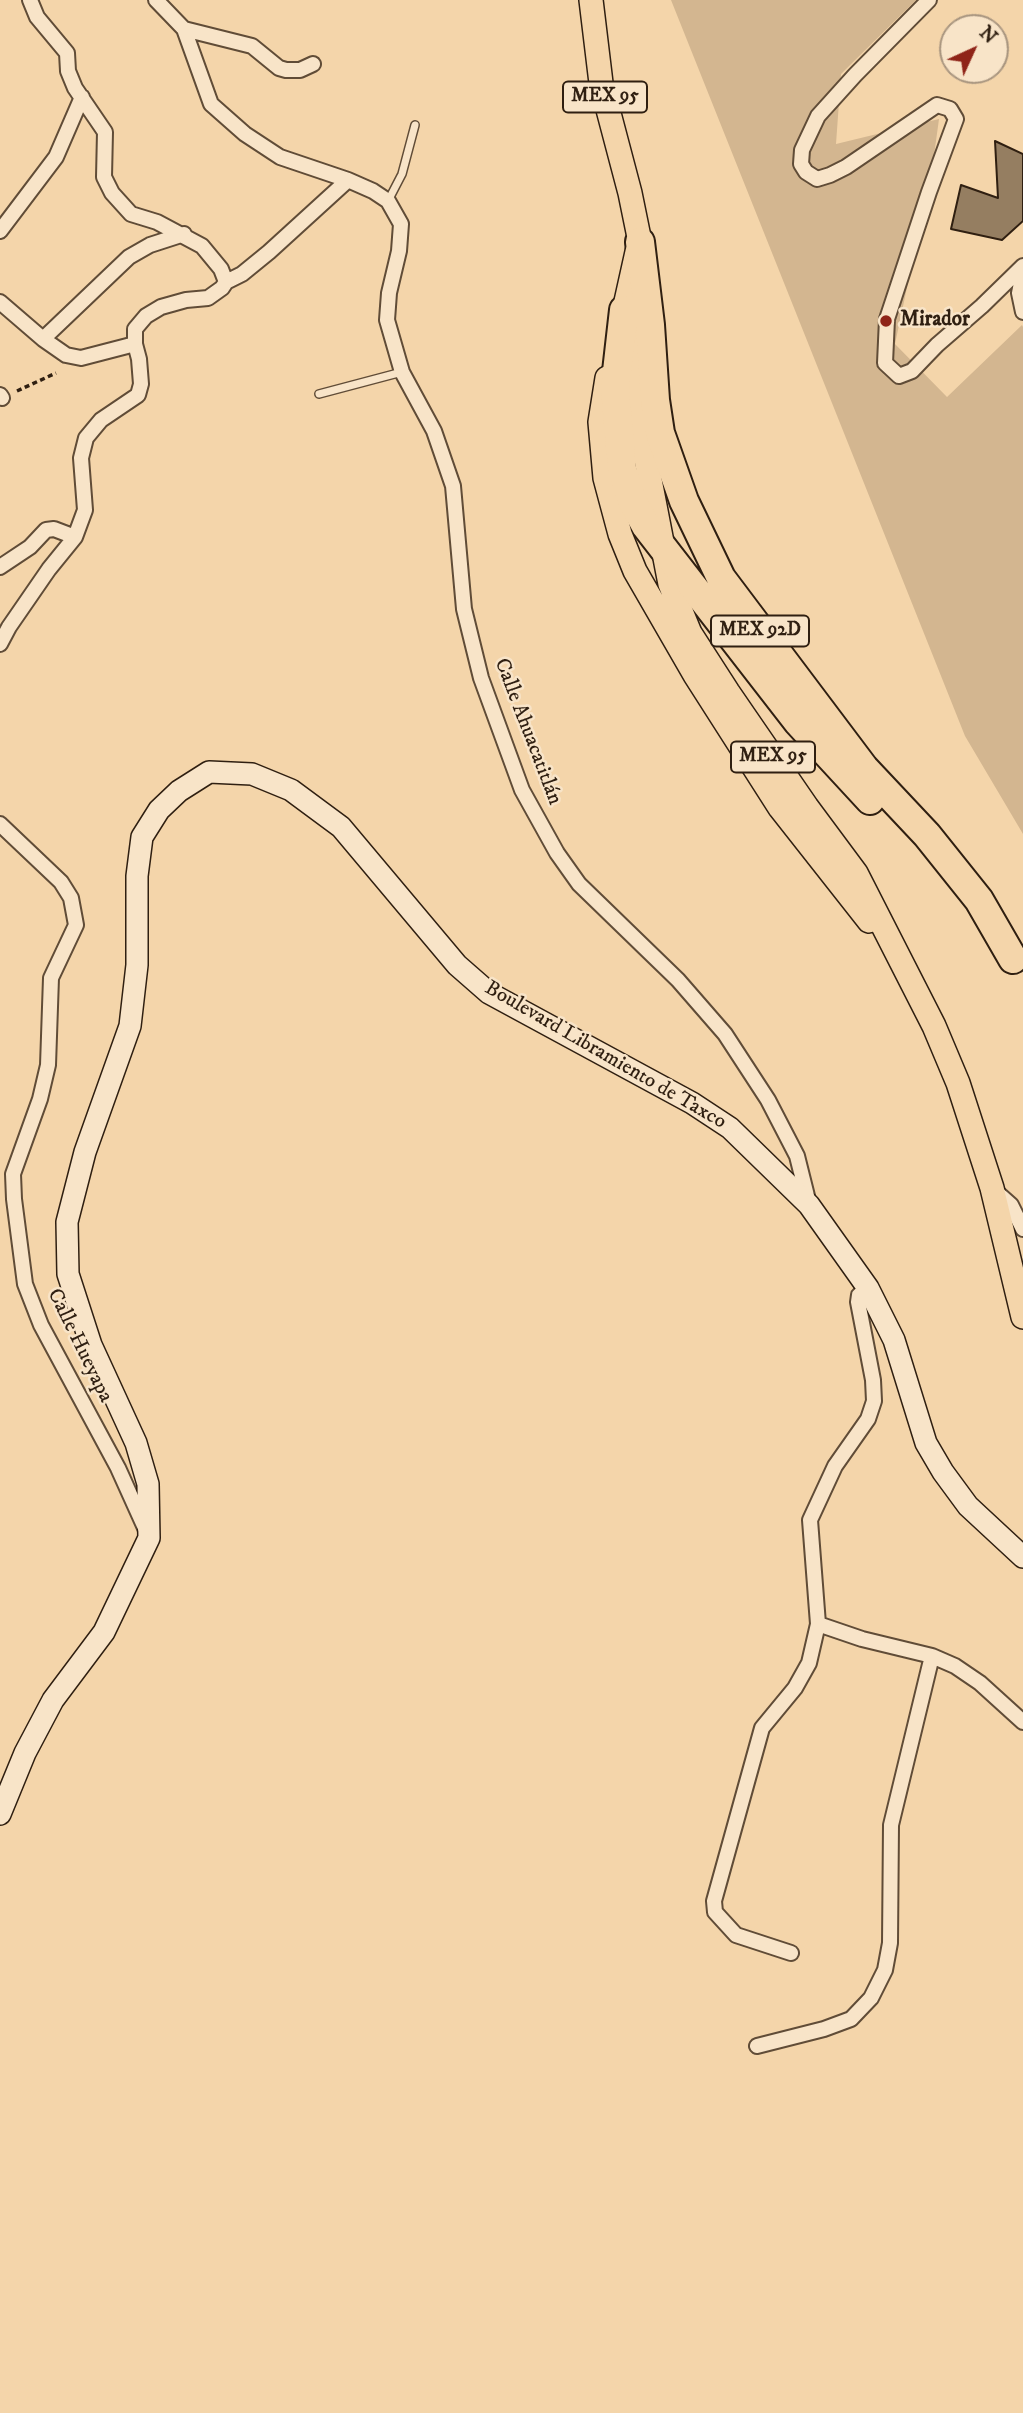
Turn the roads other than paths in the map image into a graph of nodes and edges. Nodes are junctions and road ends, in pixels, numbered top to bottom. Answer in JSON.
{"nodes":[{"id":1,"x":30,"y":0,"type":"edge"},
{"id":2,"x":156,"y":0,"type":"edge"},
{"id":3,"x":590,"y":0,"type":"edge"},
{"id":4,"x":929,"y":0,"type":"edge"},
{"id":5,"x":184,"y":29,"type":"junction"},
{"id":6,"x":313,"y":64,"type":"dead end"},
{"id":7,"x":82,"y":97,"type":"junction"},
{"id":8,"x":415,"y":125,"type":"dead end"},
{"id":9,"x":348,"y":180,"type":"junction"},
{"id":10,"x":388,"y":201,"type":"junction"},
{"id":11,"x":0,"y":231,"type":"edge"},
{"id":12,"x":184,"y":234,"type":"junction"},
{"id":13,"x":640,"y":242,"type":"junction"},
{"id":14,"x":1023,"y":266,"type":"edge"},
{"id":15,"x":1023,"y":273,"type":"edge"},
{"id":16,"x":226,"y":282,"type":"junction"},
{"id":17,"x":0,"y":302,"type":"edge"},
{"id":18,"x":624,"y":310,"type":"junction"},
{"id":19,"x":1023,"y":313,"type":"edge"},
{"id":20,"x":43,"y":339,"type":"junction"},
{"id":21,"x":135,"y":344,"type":"junction"},
{"id":22,"x":402,"y":372,"type":"junction"},
{"id":23,"x":319,"y":394,"type":"dead end"},
{"id":24,"x":75,"y":537,"type":"junction"},
{"id":25,"x":664,"y":550,"type":"junction"},
{"id":26,"x":0,"y":567,"type":"edge"},
{"id":27,"x":0,"y":644,"type":"edge"},
{"id":28,"x":0,"y":824,"type":"edge"},
{"id":29,"x":898,"y":957,"type":"junction"},
{"id":30,"x":1018,"y":965,"type":"edge"},
{"id":31,"x":992,"y":1188,"type":"junction"},
{"id":32,"x":809,"y":1205,"type":"junction"},
{"id":33,"x":1023,"y":1229,"type":"edge"},
{"id":34,"x":868,"y":1288,"type":"junction"},
{"id":35,"x":1023,"y":1317,"type":"edge"},
{"id":36,"x":149,"y":1538,"type":"junction"},
{"id":37,"x":1023,"y":1557,"type":"edge"},
{"id":38,"x":818,"y":1624,"type":"junction"},
{"id":39,"x":932,"y":1656,"type":"junction"},
{"id":40,"x":1023,"y":1722,"type":"edge"},
{"id":41,"x":0,"y":1814,"type":"edge"},
{"id":42,"x":791,"y":1953,"type":"dead end"},
{"id":43,"x":757,"y":2046,"type":"dead end"}],
"edges":[{"from":1,"to":7,"type":"street"},
{"from":2,"to":5,"type":"street"},
{"from":3,"to":13,"type":"main road","number":"MEX 95"},
{"from":4,"to":14,"type":"street"},
{"from":5,"to":6,"type":"street"},
{"from":5,"to":9,"type":"street"},
{"from":7,"to":11,"type":"street"},
{"from":7,"to":12,"type":"street"},
{"from":8,"to":10,"type":"lane"},
{"from":9,"to":10,"type":"street"},
{"from":9,"to":16,"type":"street"},
{"from":10,"to":22,"type":"street","name":"Calle Ahuacatitlán"},
{"from":12,"to":16,"type":"street"},
{"from":12,"to":20,"type":"street"},
{"from":13,"to":18,"type":"main road","number":"MEX 95"},
{"from":13,"to":25,"type":"main road","number":"MEX 95"},
{"from":13,"to":30,"type":"highway","number":"MEX 92D"},
{"from":15,"to":19,"type":"street"},
{"from":16,"to":21,"type":"street"},
{"from":17,"to":20,"type":"street"},
{"from":18,"to":25,"type":"highway","number":"MEX 92D"},
{"from":18,"to":29,"type":"main road","number":"MEX 95"},
{"from":20,"to":21,"type":"street"},
{"from":21,"to":24,"type":"street"},
{"from":22,"to":23,"type":"lane"},
{"from":22,"to":32,"type":"street","name":"Calle Ahuacatitlán"},
{"from":24,"to":26,"type":"street"},
{"from":24,"to":27,"type":"street"},
{"from":25,"to":29,"type":"main road","number":"MEX 95"},
{"from":25,"to":30,"type":"highway","number":"MEX 92D"},
{"from":28,"to":36,"type":"street","name":"Calle Hueyapa"},
{"from":29,"to":31,"type":"main road","number":"MEX 95"},
{"from":31,"to":33,"type":"street"},
{"from":31,"to":35,"type":"main road","number":"MEX 95"},
{"from":32,"to":34,"type":"main road","name":"Boulevard Libramiento de Taxco"},
{"from":32,"to":36,"type":"main road","name":"Boulevard Libramiento de Taxco"},
{"from":34,"to":37,"type":"main road","name":"Boulevard Libramiento de Taxco"},
{"from":34,"to":38,"type":"street"},
{"from":36,"to":41,"type":"main road","name":"Boulevard Libramiento de Taxco"},
{"from":38,"to":39,"type":"street"},
{"from":38,"to":42,"type":"street"},
{"from":39,"to":40,"type":"street"},
{"from":39,"to":43,"type":"street"}]}
